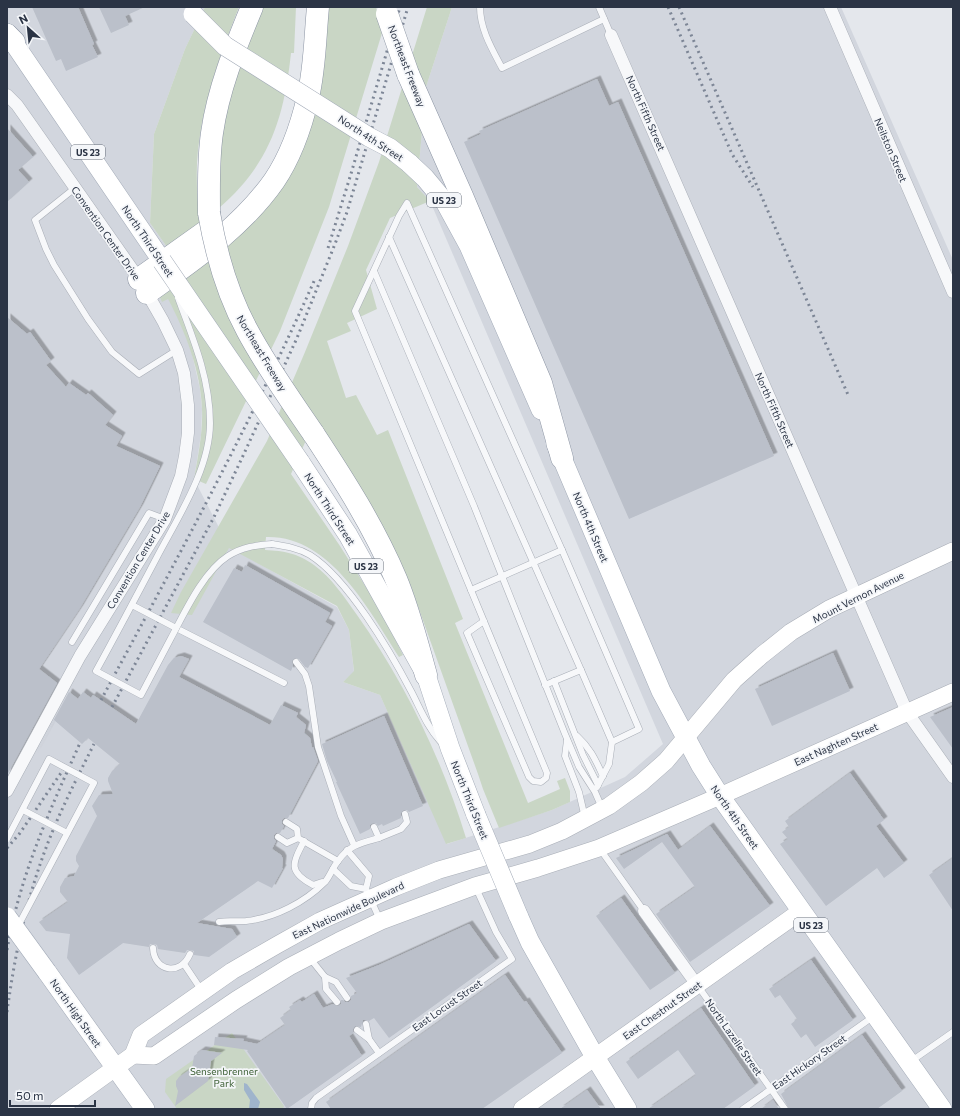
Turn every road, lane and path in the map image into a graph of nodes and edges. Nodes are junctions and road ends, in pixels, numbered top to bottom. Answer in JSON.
{"nodes":[{"id":1,"x":252,"y":7,"type":"edge"},
{"id":2,"x":304,"y":7,"type":"edge"},
{"id":3,"x":318,"y":7,"type":"edge"},
{"id":4,"x":480,"y":7,"type":"edge"},
{"id":5,"x":599,"y":7,"type":"edge"},
{"id":6,"x":830,"y":7,"type":"edge"},
{"id":7,"x":191,"y":10,"type":"edge"},
{"id":8,"x":386,"y":10,"type":"edge"},
{"id":9,"x":604,"y":18,"type":"junction"},
{"id":10,"x":611,"y":35,"type":"joint"},
{"id":11,"x":9,"y":37,"type":"edge"},
{"id":12,"x":7,"y":95,"type":"edge"},
{"id":13,"x":75,"y":188,"type":"junction"},
{"id":14,"x":389,"y":237,"type":"junction"},
{"id":15,"x":162,"y":261,"type":"junction"},
{"id":16,"x":374,"y":271,"type":"junction"},
{"id":17,"x":143,"y":286,"type":"junction"},
{"id":18,"x":953,"y":292,"type":"edge"},
{"id":19,"x":177,"y":350,"type":"junction"},
{"id":20,"x":562,"y":458,"type":"junction"},
{"id":21,"x":164,"y":519,"type":"junction"},
{"id":22,"x":562,"y":550,"type":"junction"},
{"id":23,"x":953,"y":551,"type":"edge"},
{"id":24,"x":534,"y":563,"type":"junction"},
{"id":25,"x":502,"y":577,"type":"junction"},
{"id":26,"x":471,"y":590,"type":"junction"},
{"id":27,"x":856,"y":595,"type":"junction"},
{"id":28,"x":132,"y":605,"type":"junction"},
{"id":29,"x":484,"y":621,"type":"junction"},
{"id":30,"x":176,"y":628,"type":"junction"},
{"id":31,"x":72,"y":642,"type":"dead end"},
{"id":32,"x":296,"y":662,"type":"dead end"},
{"id":33,"x":581,"y":670,"type":"junction"},
{"id":34,"x":426,"y":675,"type":"junction"},
{"id":35,"x":554,"y":681,"type":"junction"},
{"id":36,"x":284,"y":684,"type":"dead end"},
{"id":37,"x":545,"y":685,"type":"junction"},
{"id":38,"x":953,"y":692,"type":"edge"},
{"id":39,"x":907,"y":712,"type":"junction"},
{"id":40,"x":575,"y":734,"type":"junction"},
{"id":41,"x":685,"y":738,"type":"junction"},
{"id":42,"x":567,"y":740,"type":"junction"},
{"id":43,"x":612,"y":742,"type":"junction"},
{"id":44,"x":450,"y":748,"type":"junction"},
{"id":45,"x":602,"y":776,"type":"junction"},
{"id":46,"x":953,"y":777,"type":"edge"},
{"id":47,"x":598,"y":785,"type":"junction"},
{"id":48,"x":7,"y":791,"type":"edge"},
{"id":49,"x":595,"y":792,"type":"junction"},
{"id":50,"x":720,"y":796,"type":"junction"},
{"id":51,"x":23,"y":810,"type":"junction"},
{"id":52,"x":603,"y":810,"type":"junction"},
{"id":53,"x":405,"y":814,"type":"dead end"},
{"id":54,"x":585,"y":819,"type":"junction"},
{"id":55,"x":286,"y":822,"type":"dead end"},
{"id":56,"x":374,"y":827,"type":"dead end"},
{"id":57,"x":562,"y":831,"type":"junction"},
{"id":58,"x":67,"y":833,"type":"junction"},
{"id":59,"x":278,"y":838,"type":"dead end"},
{"id":60,"x":379,"y":838,"type":"junction"},
{"id":61,"x":7,"y":839,"type":"edge"},
{"id":62,"x":301,"y":840,"type":"junction"},
{"id":63,"x":354,"y":845,"type":"junction"},
{"id":64,"x":599,"y":848,"type":"junction"},
{"id":65,"x":347,"y":850,"type":"junction"},
{"id":66,"x":338,"y":860,"type":"junction"},
{"id":67,"x":555,"y":862,"type":"junction"},
{"id":68,"x":333,"y":869,"type":"junction"},
{"id":69,"x":326,"y":881,"type":"junction"},
{"id":70,"x":475,"y":886,"type":"junction"},
{"id":71,"x":368,"y":893,"type":"junction"},
{"id":72,"x":644,"y":911,"type":"joint"},
{"id":73,"x":801,"y":911,"type":"junction"},
{"id":74,"x":381,"y":921,"type":"junction"},
{"id":75,"x":219,"y":922,"type":"dead end"},
{"id":76,"x":11,"y":923,"type":"edge"},
{"id":77,"x":153,"y":948,"type":"dead end"},
{"id":78,"x":190,"y":954,"type":"dead end"},
{"id":79,"x":309,"y":957,"type":"junction"},
{"id":80,"x":184,"y":964,"type":"junction"},
{"id":81,"x":325,"y":977,"type":"junction"},
{"id":82,"x":697,"y":985,"type":"junction"},
{"id":83,"x":202,"y":991,"type":"junction"},
{"id":84,"x":347,"y":998,"type":"dead end"},
{"id":85,"x":337,"y":1002,"type":"dead end"},
{"id":86,"x":875,"y":1015,"type":"junction"},
{"id":87,"x":366,"y":1024,"type":"dead end"},
{"id":88,"x":356,"y":1030,"type":"dead end"},
{"id":89,"x":953,"y":1032,"type":"edge"},
{"id":90,"x":369,"y":1038,"type":"junction"},
{"id":91,"x":379,"y":1053,"type":"junction"},
{"id":92,"x":133,"y":1056,"type":"junction"},
{"id":93,"x":595,"y":1057,"type":"junction"},
{"id":94,"x":909,"y":1063,"type":"junction"},
{"id":95,"x":115,"y":1068,"type":"junction"},
{"id":96,"x":771,"y":1089,"type":"junction"},
{"id":97,"x":58,"y":1109,"type":"edge"},
{"id":98,"x":145,"y":1109,"type":"edge"},
{"id":99,"x":311,"y":1109,"type":"edge"},
{"id":100,"x":522,"y":1109,"type":"edge"},
{"id":101,"x":627,"y":1109,"type":"edge"},
{"id":102,"x":743,"y":1109,"type":"edge"},
{"id":103,"x":785,"y":1109,"type":"edge"},
{"id":104,"x":942,"y":1109,"type":"edge"}],
"edges":[{"from":1,"to":34,"type":"highway","name":"Northeast Freeway","bridge":true},
{"from":2,"to":17,"type":"highway"},
{"from":3,"to":17,"type":"highway"},
{"from":4,"to":9,"type":"lane"},
{"from":5,"to":9,"type":"lane"},
{"from":6,"to":18,"type":"street","name":"Neilston Street"},
{"from":7,"to":20,"type":"main road","name":"North 4th Street","number":"US 23","bridge":true},
{"from":8,"to":20,"type":"highway","name":"Northeast Freeway","bridge":true},
{"from":9,"to":10,"type":"lane"},
{"from":10,"to":27,"type":"street","name":"North Fifth Street"},
{"from":11,"to":15,"type":"main road","name":"North Third Street","number":"US 23"},
{"from":12,"to":13,"type":"street","name":"Convention Center Drive"},
{"from":13,"to":17,"type":"street","name":"Convention Center Drive"},
{"from":13,"to":19,"type":"lane"},
{"from":14,"to":16,"type":"lane"},
{"from":14,"to":22,"type":"lane"},
{"from":14,"to":24,"type":"lane"},
{"from":15,"to":28,"type":"lane","bridge":true},
{"from":15,"to":34,"type":"main road","name":"North Third Street","number":"US 23","bridge":true},
{"from":16,"to":25,"type":"lane"},
{"from":16,"to":26,"type":"lane"},
{"from":17,"to":19,"type":"street","name":"Convention Center Drive"},
{"from":19,"to":21,"type":"street","name":"Convention Center Drive"},
{"from":20,"to":41,"type":"main road","name":"North 4th Street","number":"US 23"},
{"from":21,"to":31,"type":"lane"},
{"from":21,"to":48,"type":"street","name":"Convention Center Drive"},
{"from":22,"to":24,"type":"lane"},
{"from":22,"to":43,"type":"lane"},
{"from":23,"to":27,"type":"main road","name":"Mount Vernon Avenue"},
{"from":24,"to":25,"type":"lane"},
{"from":24,"to":33,"type":"lane"},
{"from":25,"to":26,"type":"lane"},
{"from":25,"to":37,"type":"lane"},
{"from":26,"to":29,"type":"lane"},
{"from":27,"to":39,"type":"street","name":"North Fifth Street"},
{"from":27,"to":41,"type":"main road","name":"Mount Vernon Avenue"},
{"from":28,"to":30,"type":"lane","bridge":true},
{"from":28,"to":30,"type":"lane","bridge":true},
{"from":29,"to":29,"type":"lane"},
{"from":30,"to":36,"type":"lane"},
{"from":30,"to":44,"type":"lane","bridge":true},
{"from":32,"to":63,"type":"lane"},
{"from":33,"to":35,"type":"lane"},
{"from":33,"to":43,"type":"lane"},
{"from":34,"to":44,"type":"main road","name":"North Third Street","number":"US 23"},
{"from":35,"to":37,"type":"lane"},
{"from":35,"to":40,"type":"lane"},
{"from":37,"to":42,"type":"lane"},
{"from":38,"to":39,"type":"main road","name":"East Naghten Street"},
{"from":39,"to":46,"type":"street","name":"North Fifth Street"},
{"from":39,"to":50,"type":"main road","name":"East Naghten Street"},
{"from":40,"to":45,"type":"lane"},
{"from":40,"to":47,"type":"lane"},
{"from":41,"to":50,"type":"main road","name":"North 4th Street","number":"US 23"},
{"from":41,"to":52,"type":"main road","name":"East Nationwide Boulevard"},
{"from":42,"to":49,"type":"lane"},
{"from":42,"to":54,"type":"lane"},
{"from":43,"to":45,"type":"lane"},
{"from":44,"to":93,"type":"main road","name":"North Third Street","number":"US 23","bridge":true},
{"from":45,"to":47,"type":"lane"},
{"from":47,"to":49,"type":"lane"},
{"from":49,"to":52,"type":"lane"},
{"from":50,"to":64,"type":"main road"},
{"from":50,"to":73,"type":"main road","name":"North 4th Street","number":"US 23"},
{"from":51,"to":58,"type":"lane","bridge":true},
{"from":51,"to":58,"type":"lane","bridge":true},
{"from":51,"to":61,"type":"lane","bridge":true},
{"from":52,"to":54,"type":"main road","name":"East Nationwide Boulevard"},
{"from":53,"to":60,"type":"lane"},
{"from":54,"to":57,"type":"main road","name":"East Nationwide Boulevard"},
{"from":55,"to":62,"type":"lane"},
{"from":56,"to":60,"type":"lane"},
{"from":57,"to":67,"type":"main road"},
{"from":57,"to":71,"type":"main road","name":"East Nationwide Boulevard"},
{"from":58,"to":76,"type":"lane","bridge":true},
{"from":59,"to":62,"type":"lane"},
{"from":60,"to":63,"type":"lane"},
{"from":62,"to":66,"type":"lane"},
{"from":62,"to":69,"type":"lane"},
{"from":63,"to":65,"type":"lane"},
{"from":64,"to":67,"type":"main road"},
{"from":64,"to":72,"type":"lane"},
{"from":65,"to":66,"type":"lane"},
{"from":65,"to":71,"type":"lane"},
{"from":66,"to":68,"type":"lane"},
{"from":67,"to":70,"type":"main road"},
{"from":68,"to":69,"type":"lane"},
{"from":68,"to":71,"type":"lane"},
{"from":69,"to":75,"type":"lane"},
{"from":70,"to":74,"type":"main road"},
{"from":70,"to":91,"type":"lane","name":"East Locust Street"},
{"from":71,"to":74,"type":"lane"},
{"from":71,"to":83,"type":"main road","name":"East Nationwide Boulevard"},
{"from":72,"to":82,"type":"street"},
{"from":73,"to":82,"type":"main road","name":"East Chestnut Street"},
{"from":73,"to":86,"type":"main road","name":"North 4th Street","number":"US 23"},
{"from":74,"to":79,"type":"main road"},
{"from":76,"to":95,"type":"main road","name":"North High Street","bridge":true},
{"from":77,"to":80,"type":"lane"},
{"from":78,"to":80,"type":"lane"},
{"from":79,"to":81,"type":"lane"},
{"from":79,"to":92,"type":"main road"},
{"from":80,"to":83,"type":"lane"},
{"from":81,"to":84,"type":"lane"},
{"from":81,"to":85,"type":"lane"},
{"from":82,"to":93,"type":"main road","name":"East Chestnut Street"},
{"from":82,"to":96,"type":"lane","name":"North Lazelle Street"},
{"from":83,"to":92,"type":"main road","name":"East Nationwide Boulevard"},
{"from":86,"to":94,"type":"main road","name":"North 4th Street","number":"US 23"},
{"from":86,"to":96,"type":"lane","name":"East Hickory Street"},
{"from":87,"to":90,"type":"lane"},
{"from":88,"to":90,"type":"lane"},
{"from":89,"to":94,"type":"lane"},
{"from":90,"to":91,"type":"lane"},
{"from":91,"to":99,"type":"lane","name":"East Locust Street"},
{"from":92,"to":95,"type":"main road"},
{"from":93,"to":100,"type":"main road","name":"East Chestnut Street"},
{"from":93,"to":101,"type":"main road","name":"North Third Street","number":"US 23"},
{"from":94,"to":104,"type":"main road","name":"North 4th Street","number":"US 23"},
{"from":95,"to":97,"type":"main road"},
{"from":95,"to":98,"type":"main road","name":"North High Street"},
{"from":96,"to":102,"type":"lane","name":"East Hickory Street"},
{"from":96,"to":103,"type":"lane","name":"North Lazelle Street"}]}
